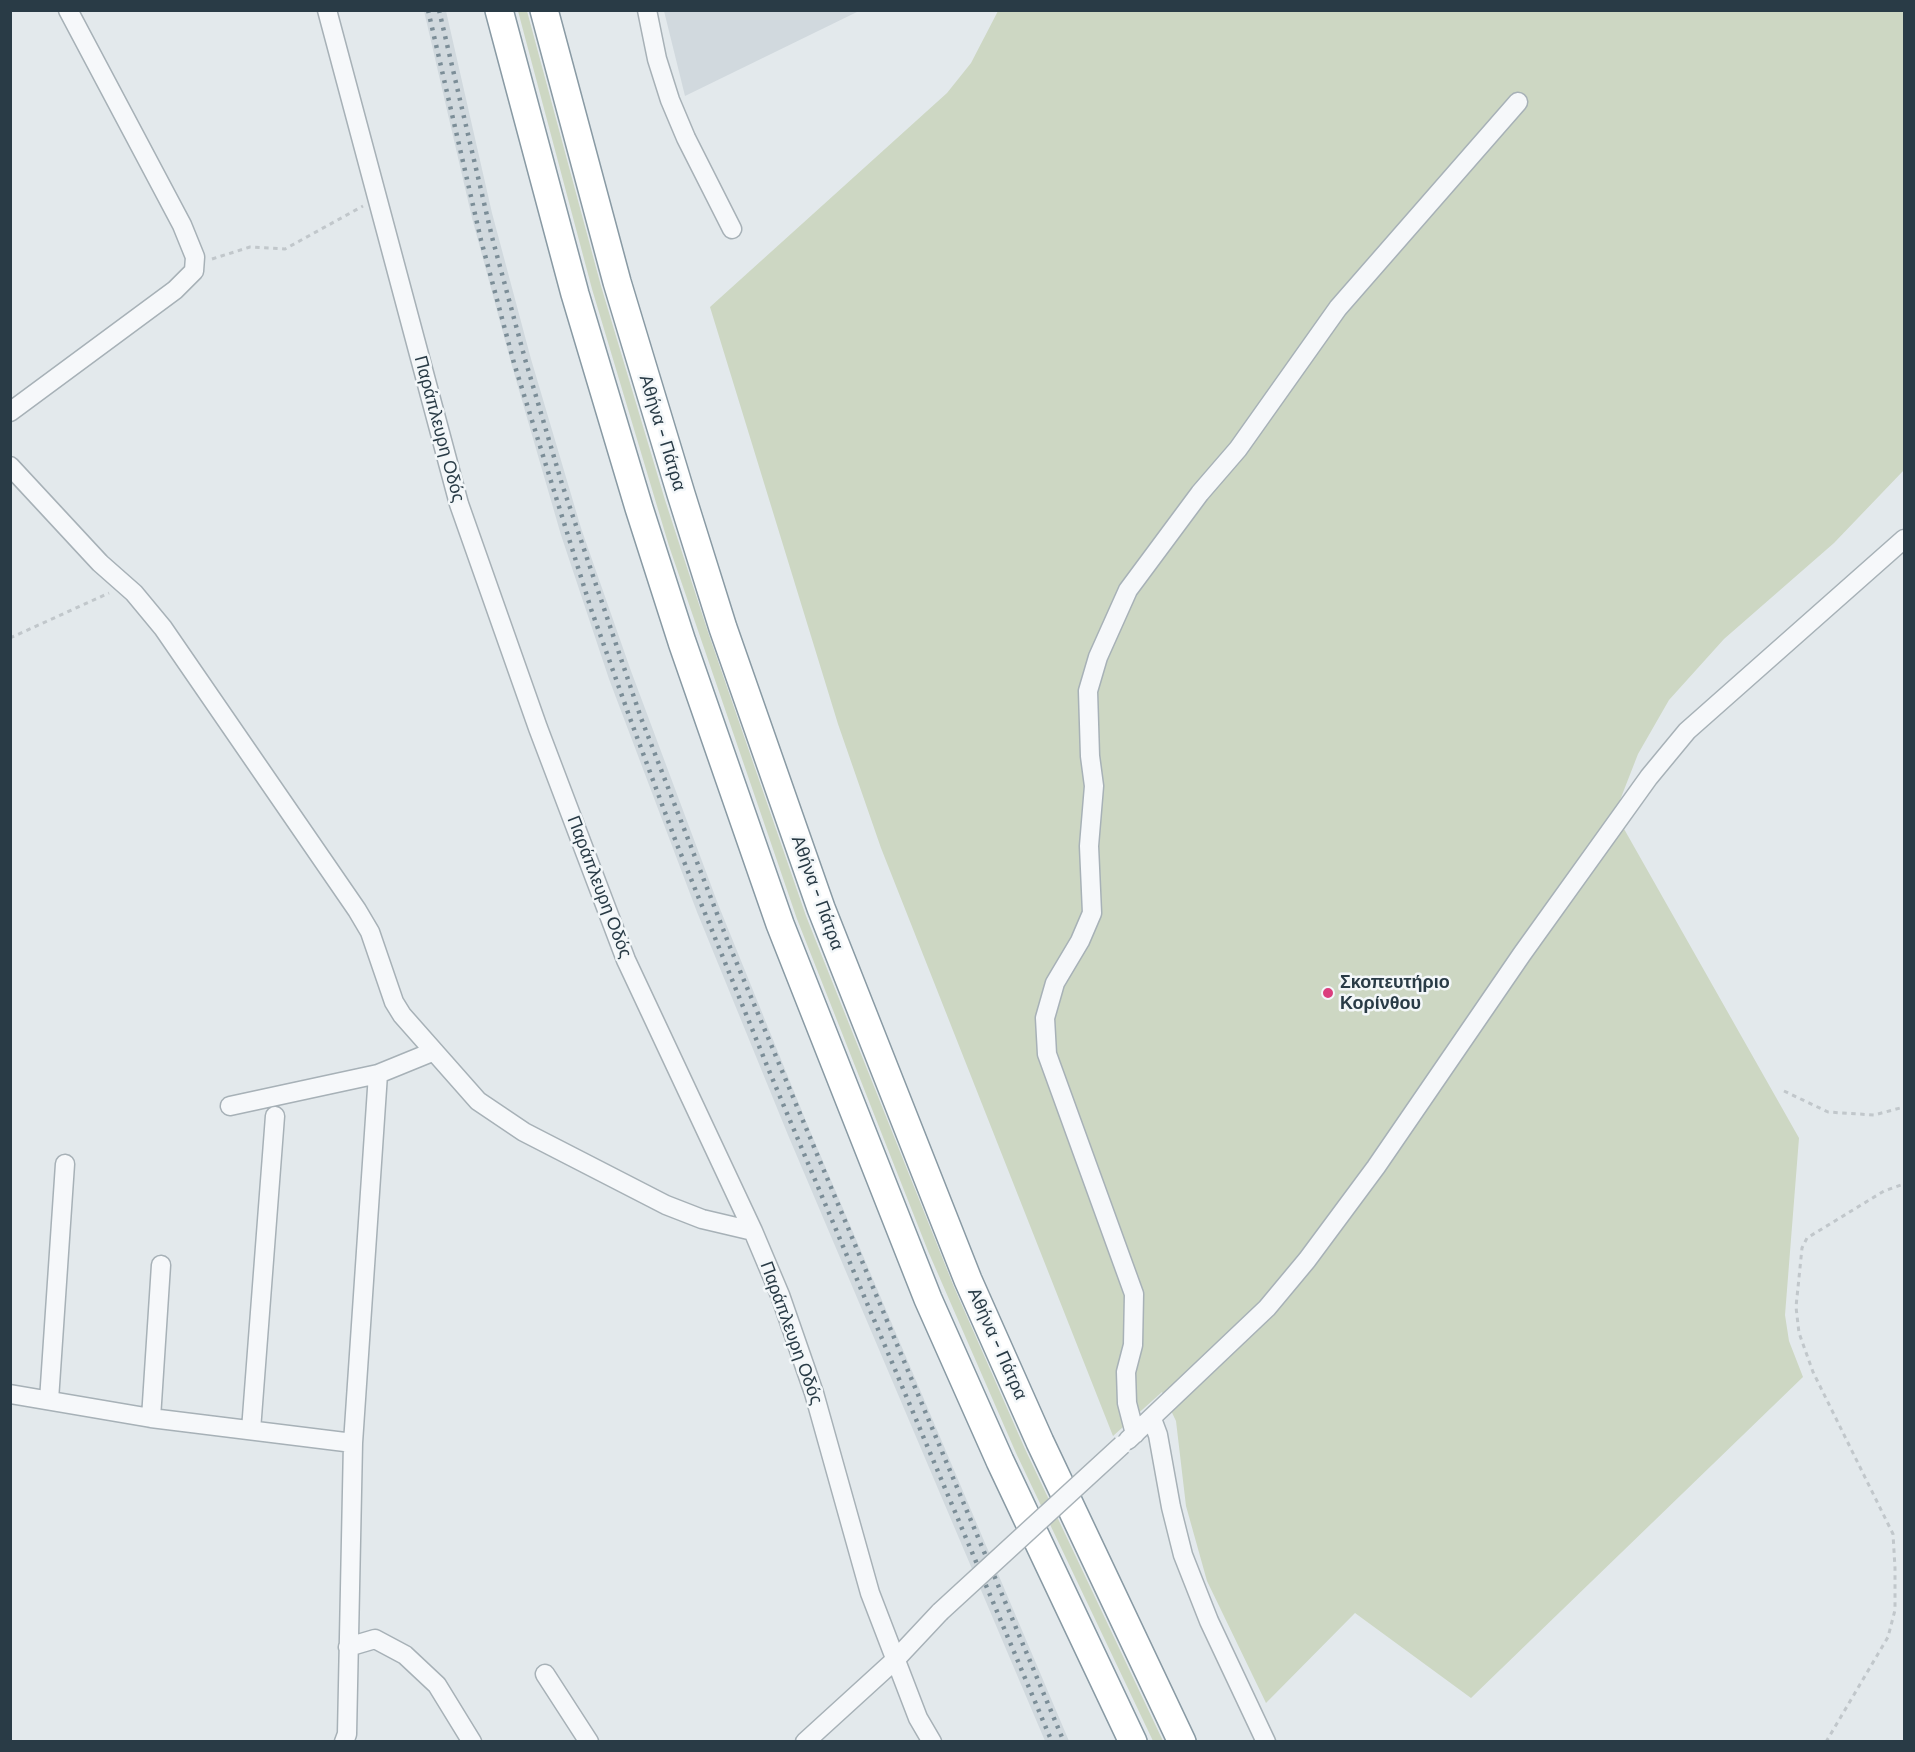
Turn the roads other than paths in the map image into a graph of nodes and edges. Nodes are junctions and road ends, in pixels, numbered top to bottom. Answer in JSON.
{"nodes":[{"id":1,"x":68,"y":10,"type":"edge"},
{"id":2,"x":327,"y":10,"type":"edge"},
{"id":3,"x":499,"y":10,"type":"edge"},
{"id":4,"x":544,"y":10,"type":"edge"},
{"id":5,"x":647,"y":10,"type":"edge"},
{"id":6,"x":1518,"y":102,"type":"dead end"},
{"id":7,"x":732,"y":229,"type":"dead end"},
{"id":8,"x":10,"y":412,"type":"edge"},
{"id":9,"x":10,"y":466,"type":"edge"},
{"id":10,"x":1905,"y":539,"type":"edge"},
{"id":11,"x":432,"y":1052,"type":"junction"},
{"id":12,"x":378,"y":1074,"type":"junction"},
{"id":13,"x":230,"y":1106,"type":"dead end"},
{"id":14,"x":275,"y":1116,"type":"dead end"},
{"id":15,"x":64,"y":1164,"type":"dead end"},
{"id":16,"x":753,"y":1231,"type":"junction"},
{"id":17,"x":161,"y":1265,"type":"dead end"},
{"id":18,"x":10,"y":1394,"type":"edge"},
{"id":19,"x":49,"y":1400,"type":"junction"},
{"id":20,"x":151,"y":1418,"type":"junction"},
{"id":21,"x":1152,"y":1419,"type":"junction"},
{"id":22,"x":251,"y":1430,"type":"junction"},
{"id":23,"x":1128,"y":1439,"type":"junction"},
{"id":24,"x":353,"y":1443,"type":"junction"},
{"id":25,"x":348,"y":1647,"type":"junction"},
{"id":26,"x":895,"y":1660,"type":"junction"},
{"id":27,"x":545,"y":1674,"type":"dead end"},
{"id":28,"x":348,"y":1739,"type":"edge"},
{"id":29,"x":472,"y":1742,"type":"edge"},
{"id":30,"x":589,"y":1742,"type":"edge"},
{"id":31,"x":805,"y":1742,"type":"edge"},
{"id":32,"x":932,"y":1742,"type":"edge"},
{"id":33,"x":1133,"y":1742,"type":"edge"},
{"id":34,"x":1182,"y":1742,"type":"edge"},
{"id":35,"x":1266,"y":1742,"type":"edge"}],
"edges":[{"from":1,"to":8,"type":"street"},
{"from":2,"to":16,"type":"street","name":"Παράπλευρη Οδός"},
{"from":3,"to":33,"type":"highway"},
{"from":4,"to":34,"type":"highway","name":"Αθήνα - Πάτρα"},
{"from":5,"to":7,"type":"street"},
{"from":6,"to":23,"type":"street"},
{"from":9,"to":11,"type":"street"},
{"from":10,"to":21,"type":"street"},
{"from":11,"to":12,"type":"street"},
{"from":11,"to":16,"type":"street"},
{"from":12,"to":13,"type":"street"},
{"from":12,"to":24,"type":"street"},
{"from":14,"to":22,"type":"street"},
{"from":15,"to":19,"type":"street"},
{"from":16,"to":26,"type":"street","name":"Παράπλευρη Οδός"},
{"from":17,"to":20,"type":"street"},
{"from":18,"to":19,"type":"street"},
{"from":19,"to":20,"type":"street"},
{"from":20,"to":22,"type":"street"},
{"from":21,"to":23,"type":"street"},
{"from":21,"to":35,"type":"street"},
{"from":22,"to":24,"type":"street"},
{"from":23,"to":26,"type":"street","bridge":true},
{"from":24,"to":25,"type":"street"},
{"from":25,"to":28,"type":"street"},
{"from":25,"to":29,"type":"street"},
{"from":26,"to":31,"type":"street"},
{"from":26,"to":32,"type":"street","name":"Παράπλευρη Οδός"},
{"from":27,"to":30,"type":"street"}]}
